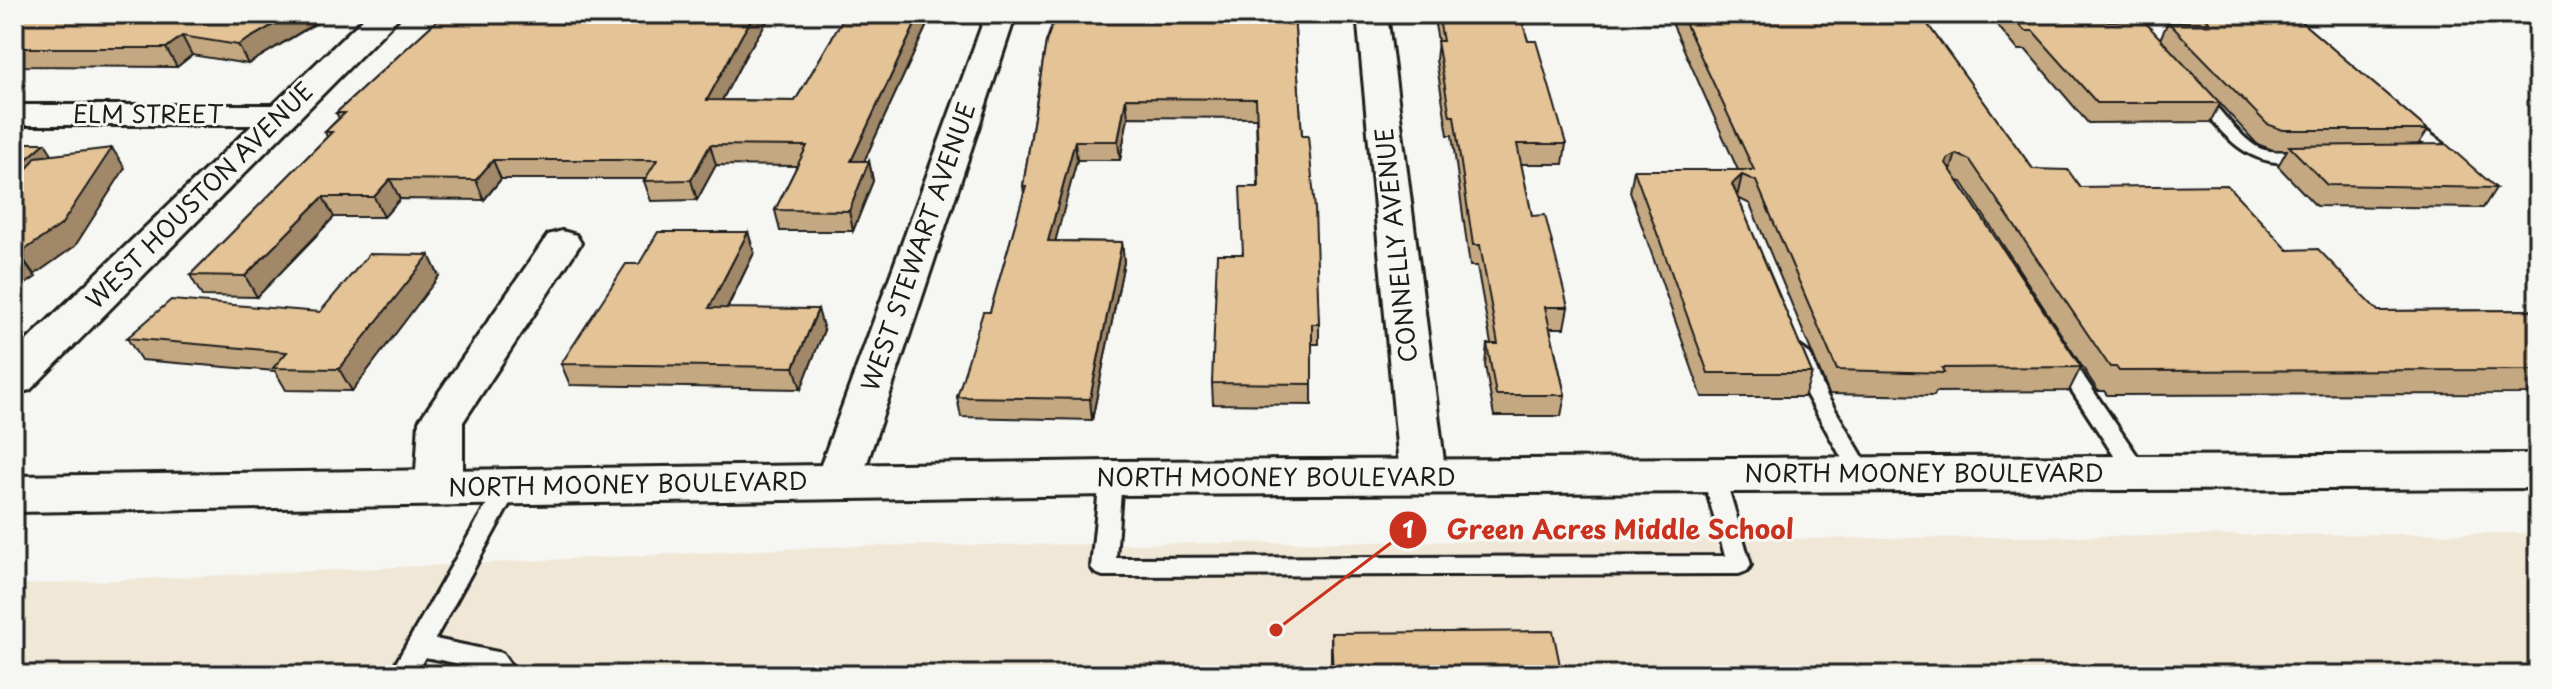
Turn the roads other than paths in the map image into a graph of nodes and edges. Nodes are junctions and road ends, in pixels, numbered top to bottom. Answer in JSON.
{"nodes":[{"id":1,"x":386,"y":14,"type":"edge"},
{"id":2,"x":1001,"y":14,"type":"edge"},
{"id":3,"x":1372,"y":14,"type":"edge"},
{"id":4,"x":2123,"y":14,"type":"edge"},
{"id":5,"x":2154,"y":48,"type":"edge"},
{"id":6,"x":2186,"y":82,"type":"edge"},
{"id":7,"x":2390,"y":107,"type":"edge"},
{"id":8,"x":14,"y":115,"type":"edge"},
{"id":9,"x":283,"y":115,"type":"junction"},
{"id":10,"x":2334,"y":158,"type":"edge"},
{"id":11,"x":2414,"y":158,"type":"edge"},
{"id":12,"x":562,"y":243,"type":"dead end"},
{"id":13,"x":1792,"y":336,"type":"edge"},
{"id":14,"x":2055,"y":349,"type":"edge"},
{"id":15,"x":14,"y":379,"type":"edge"},
{"id":16,"x":2538,"y":471,"type":"edge"},
{"id":17,"x":2137,"y":473,"type":"junction"},
{"id":18,"x":1713,"y":474,"type":"junction"},
{"id":19,"x":1862,"y":474,"type":"junction"},
{"id":20,"x":1423,"y":477,"type":"junction"},
{"id":21,"x":1111,"y":478,"type":"junction"},
{"id":22,"x":838,"y":481,"type":"junction"},
{"id":23,"x":508,"y":487,"type":"junction"},
{"id":24,"x":439,"y":488,"type":"junction"},
{"id":25,"x":14,"y":494,"type":"edge"},
{"id":26,"x":419,"y":646,"type":"junction"},
{"id":27,"x":402,"y":675,"type":"edge"},
{"id":28,"x":504,"y":675,"type":"edge"}],
"edges":[{"from":1,"to":9,"type":"street","name":"WEST HOUSTON AVENUE"},
{"from":2,"to":22,"type":"street","name":"WEST STEWART AVENUE"},
{"from":3,"to":20,"type":"street","name":"CONNELLY AVENUE"},
{"from":4,"to":5,"type":"lane"},
{"from":6,"to":10,"type":"lane"},
{"from":7,"to":11,"type":"lane"},
{"from":8,"to":9,"type":"street","name":"ELM STREET"},
{"from":9,"to":15,"type":"street","name":"WEST HOUSTON AVENUE"},
{"from":12,"to":24,"type":"street"},
{"from":13,"to":19,"type":"lane"},
{"from":14,"to":17,"type":"lane"},
{"from":16,"to":17,"type":"street","name":"NORTH MOONEY BOULEVARD"},
{"from":17,"to":19,"type":"street","name":"NORTH MOONEY BOULEVARD"},
{"from":18,"to":19,"type":"street","name":"NORTH MOONEY BOULEVARD"},
{"from":18,"to":20,"type":"street","name":"NORTH MOONEY BOULEVARD"},
{"from":18,"to":21,"type":"lane"},
{"from":20,"to":21,"type":"street","name":"NORTH MOONEY BOULEVARD"},
{"from":21,"to":22,"type":"street","name":"NORTH MOONEY BOULEVARD"},
{"from":22,"to":23,"type":"street","name":"NORTH MOONEY BOULEVARD"},
{"from":23,"to":24,"type":"street","name":"NORTH MOONEY BOULEVARD"},
{"from":23,"to":26,"type":"lane"},
{"from":24,"to":25,"type":"street","name":"NORTH MOONEY BOULEVARD"},
{"from":26,"to":27,"type":"lane"},
{"from":26,"to":28,"type":"lane"}]}
